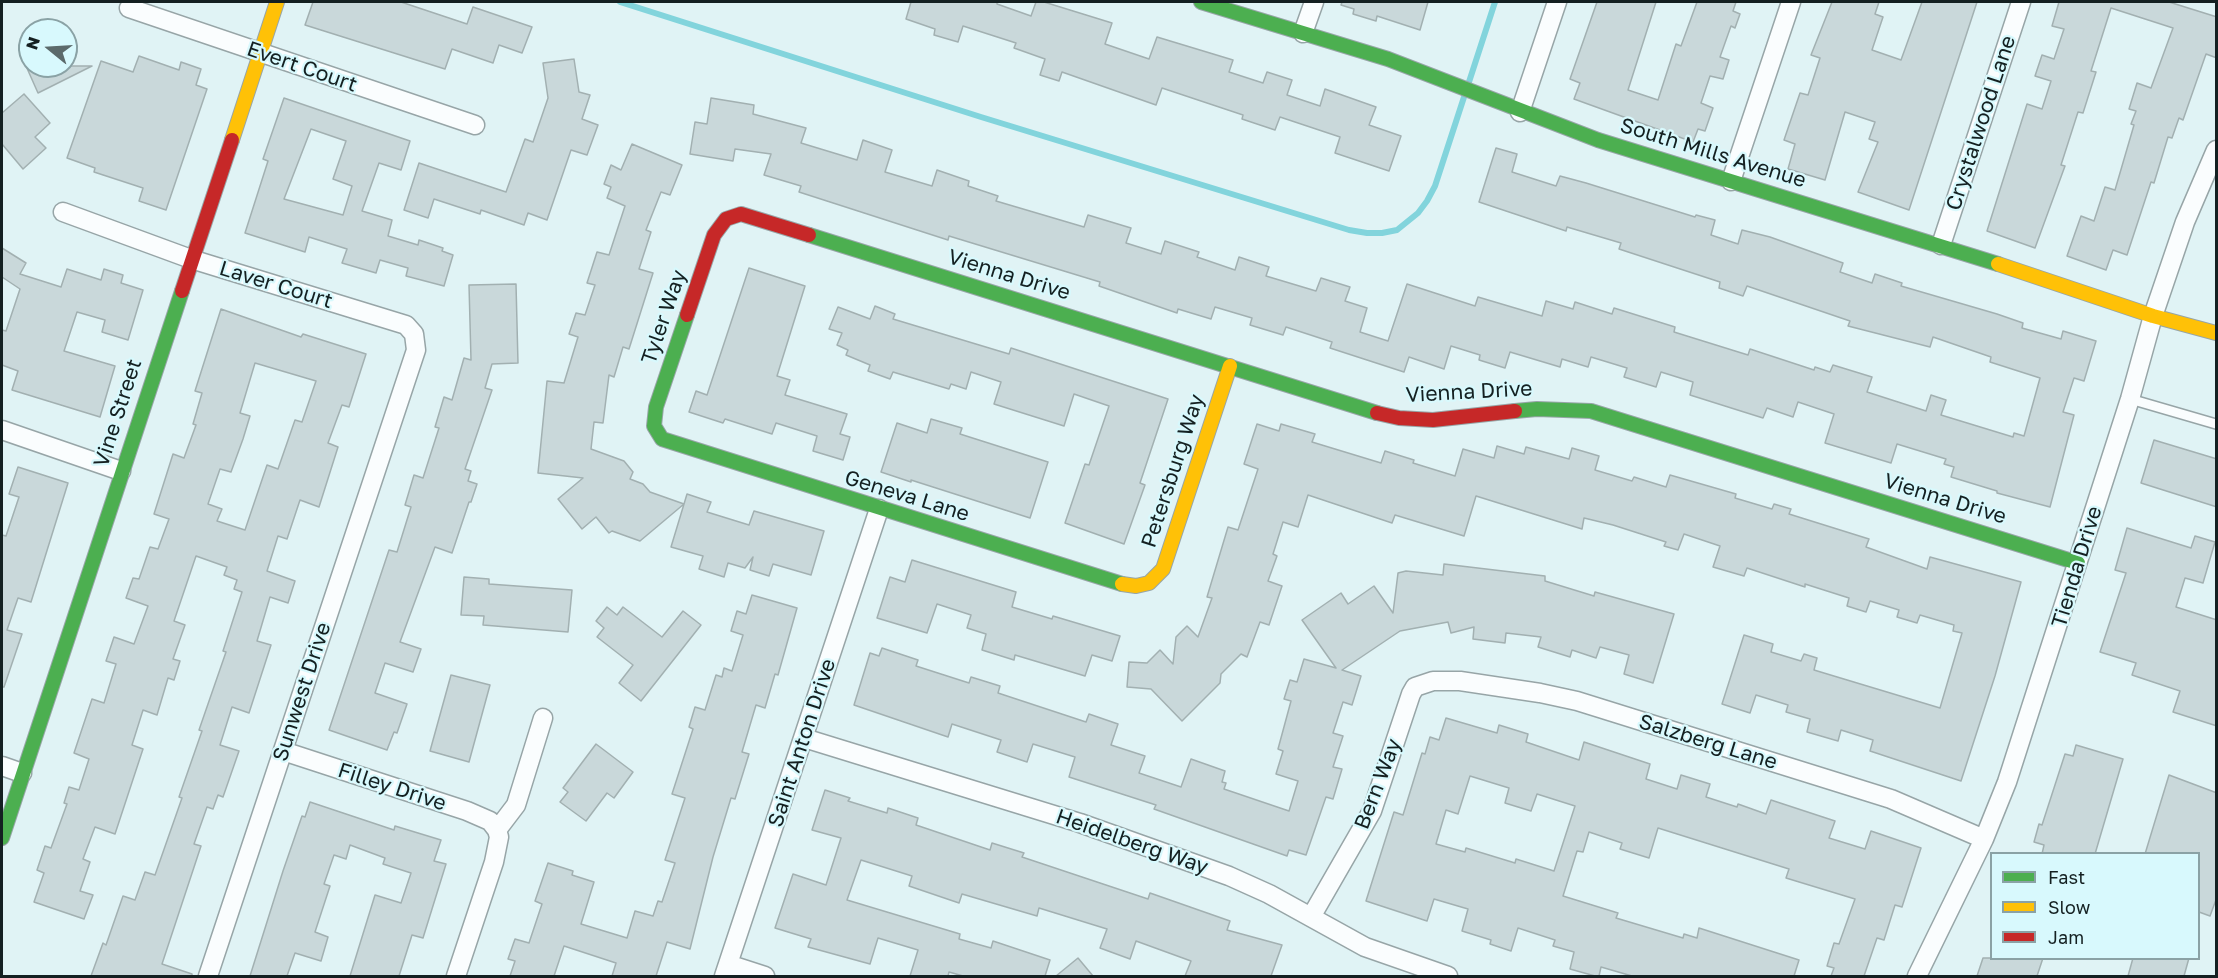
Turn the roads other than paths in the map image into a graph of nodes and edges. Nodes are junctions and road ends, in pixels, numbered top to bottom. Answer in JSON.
{"nodes":[{"id":1,"x":278,"y":2,"type":"edge"},
{"id":2,"x":1201,"y":2,"type":"edge"},
{"id":3,"x":1314,"y":2,"type":"edge"},
{"id":4,"x":1557,"y":2,"type":"edge"},
{"id":5,"x":1791,"y":2,"type":"edge"},
{"id":6,"x":2021,"y":2,"type":"edge"},
{"id":7,"x":129,"y":8,"type":"dead end"},
{"id":8,"x":1303,"y":33,"type":"junction"},
{"id":9,"x":260,"y":52,"type":"junction"},
{"id":10,"x":1520,"y":112,"type":"junction"},
{"id":11,"x":475,"y":126,"type":"dead end"},
{"id":12,"x":2217,"y":150,"type":"edge"},
{"id":13,"x":1731,"y":181,"type":"junction"},
{"id":14,"x":63,"y":212,"type":"dead end"},
{"id":15,"x":726,"y":219,"type":"joint"},
{"id":16,"x":1941,"y":245,"type":"junction"},
{"id":17,"x":191,"y":259,"type":"junction"},
{"id":18,"x":2153,"y":316,"type":"junction"},
{"id":19,"x":2217,"y":333,"type":"edge"},
{"id":20,"x":1230,"y":366,"type":"junction"},
{"id":21,"x":2130,"y":399,"type":"junction"},
{"id":22,"x":396,"y":408,"type":"joint"},
{"id":23,"x":2217,"y":424,"type":"edge"},
{"id":24,"x":2,"y":430,"type":"edge"},
{"id":25,"x":657,"y":433,"type":"joint"},
{"id":26,"x":121,"y":471,"type":"junction"},
{"id":27,"x":879,"y":509,"type":"junction"},
{"id":28,"x":2078,"y":563,"type":"junction"},
{"id":29,"x":1149,"y":583,"type":"joint"},
{"id":30,"x":1423,"y":682,"type":"joint"},
{"id":31,"x":543,"y":718,"type":"dead end"},
{"id":32,"x":804,"y":738,"type":"junction"},
{"id":33,"x":283,"y":751,"type":"junction"},
{"id":34,"x":2,"y":766,"type":"edge"},
{"id":35,"x":22,"y":773,"type":"junction"},
{"id":36,"x":497,"y":830,"type":"junction"},
{"id":37,"x":2,"y":838,"type":"edge"},
{"id":38,"x":1984,"y":838,"type":"junction"},
{"id":39,"x":1311,"y":917,"type":"junction"},
{"id":40,"x":726,"y":970,"type":"edge"},
{"id":41,"x":208,"y":976,"type":"edge"},
{"id":42,"x":456,"y":976,"type":"edge"},
{"id":43,"x":765,"y":976,"type":"edge"},
{"id":44,"x":1448,"y":976,"type":"edge"},
{"id":45,"x":1917,"y":976,"type":"edge"}],
"edges":[{"from":1,"to":9,"type":"street","name":"Vine Street"},
{"from":2,"to":8,"type":"street","name":"South Mills Avenue"},
{"from":3,"to":8,"type":"street"},
{"from":4,"to":10,"type":"street"},
{"from":5,"to":13,"type":"street"},
{"from":6,"to":16,"type":"street","name":"Crystalwood Lane"},
{"from":7,"to":9,"type":"street","name":"Evert Court"},
{"from":8,"to":10,"type":"street","name":"South Mills Avenue"},
{"from":9,"to":11,"type":"street","name":"Evert Court"},
{"from":9,"to":17,"type":"street","name":"Vine Street"},
{"from":10,"to":13,"type":"street","name":"South Mills Avenue"},
{"from":12,"to":18,"type":"street","name":"Tienda Drive"},
{"from":13,"to":16,"type":"street","name":"South Mills Avenue"},
{"from":14,"to":17,"type":"street","name":"Laver Court"},
{"from":15,"to":20,"type":"street","name":"Vienna Drive"},
{"from":15,"to":25,"type":"street","name":"Tyler Way"},
{"from":16,"to":18,"type":"street","name":"South Mills Avenue"},
{"from":17,"to":22,"type":"street","name":"Laver Court"},
{"from":17,"to":26,"type":"street","name":"Vine Street"},
{"from":18,"to":19,"type":"street","name":"South Mills Avenue"},
{"from":18,"to":21,"type":"street","name":"Tienda Drive"},
{"from":20,"to":28,"type":"street","name":"Vienna Drive"},
{"from":20,"to":29,"type":"street","name":"Petersburg Way"},
{"from":21,"to":23,"type":"lane"},
{"from":21,"to":28,"type":"street","name":"Tienda Drive"},
{"from":22,"to":33,"type":"street","name":"Sunwest Drive"},
{"from":24,"to":26,"type":"street"},
{"from":25,"to":27,"type":"street","name":"Geneva Lane"},
{"from":26,"to":35,"type":"street","name":"Vine Street"},
{"from":27,"to":29,"type":"street","name":"Geneva Lane"},
{"from":27,"to":32,"type":"street","name":"Saint Anton Drive"},
{"from":28,"to":38,"type":"street","name":"Tienda Drive"},
{"from":30,"to":38,"type":"street","name":"Salzberg Lane"},
{"from":30,"to":39,"type":"street","name":"Bern Way"},
{"from":31,"to":36,"type":"street"},
{"from":32,"to":39,"type":"street","name":"Heidelberg Way"},
{"from":32,"to":40,"type":"street","name":"Saint Anton Drive"},
{"from":33,"to":36,"type":"street","name":"Filley Drive"},
{"from":33,"to":41,"type":"street","name":"Sunwest Drive"},
{"from":34,"to":35,"type":"street"},
{"from":35,"to":37,"type":"street","name":"Vine Street"},
{"from":36,"to":42,"type":"street"},
{"from":38,"to":45,"type":"street","name":"Tienda Drive"},
{"from":39,"to":44,"type":"street","name":"Heidelberg Way"},
{"from":40,"to":43,"type":"street"}]}
